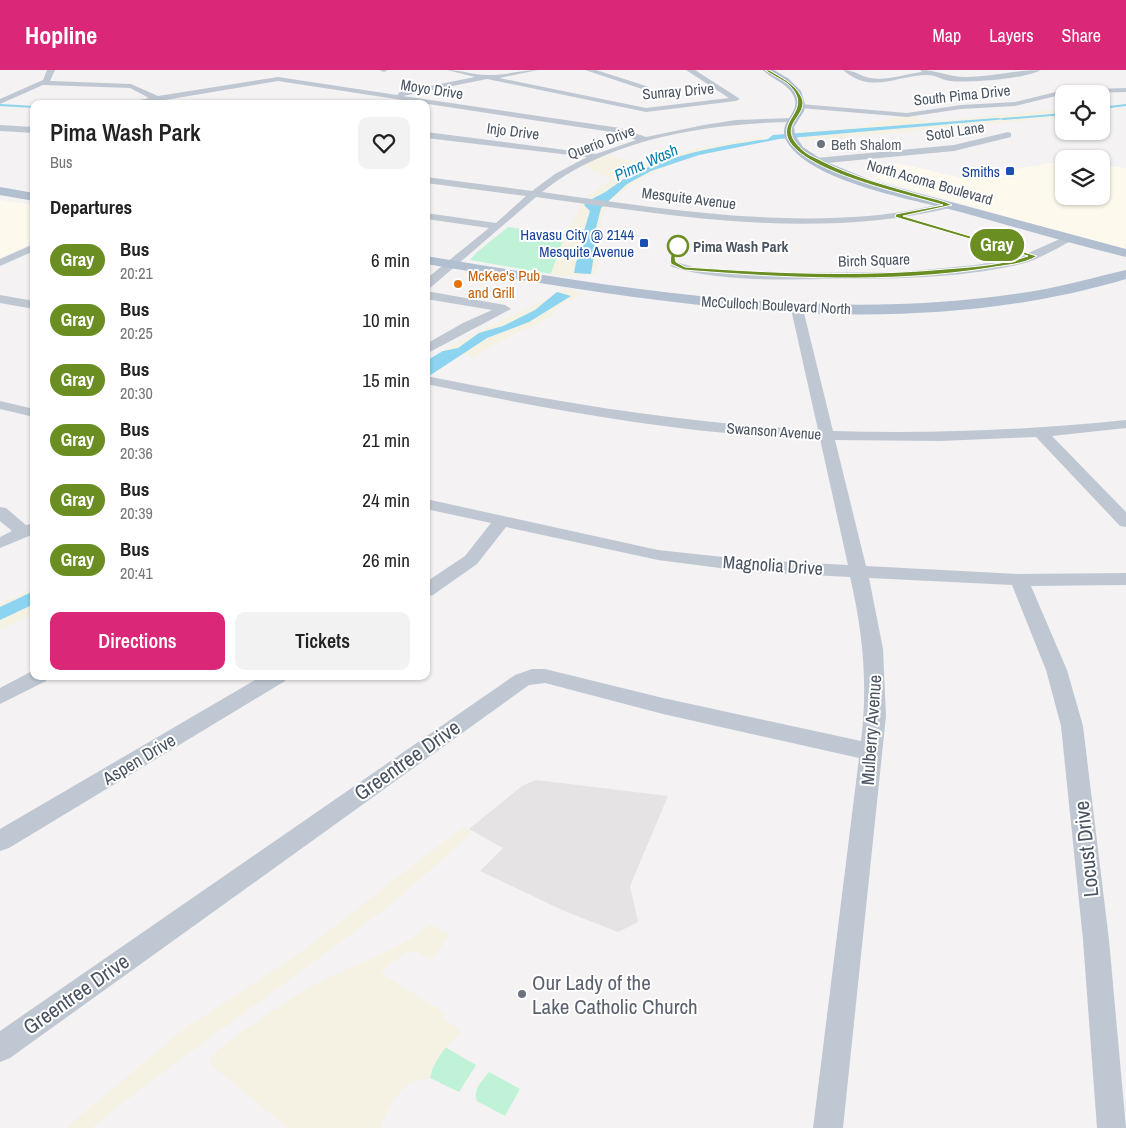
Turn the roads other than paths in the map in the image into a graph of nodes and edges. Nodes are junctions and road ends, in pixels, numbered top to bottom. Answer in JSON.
{"nodes":[{"id":1,"x":51,"y":70,"type":"edge"},
{"id":2,"x":451,"y":70,"type":"edge"},
{"id":3,"x":534,"y":70,"type":"edge"},
{"id":4,"x":589,"y":70,"type":"edge"},
{"id":5,"x":690,"y":70,"type":"edge"},
{"id":6,"x":767,"y":70,"type":"edge"},
{"id":7,"x":847,"y":70,"type":"edge"},
{"id":8,"x":1037,"y":70,"type":"edge"},
{"id":9,"x":927,"y":72,"type":"edge"},
{"id":10,"x":486,"y":77,"type":"junction"},
{"id":11,"x":42,"y":83,"type":"junction"},
{"id":12,"x":645,"y":86,"type":"dead end"},
{"id":13,"x":1126,"y":90,"type":"edge"},
{"id":14,"x":390,"y":96,"type":"junction"},
{"id":15,"x":157,"y":98,"type":"junction"},
{"id":16,"x":146,"y":100,"type":"edge"},
{"id":17,"x":161,"y":100,"type":"edge"},
{"id":18,"x":376,"y":100,"type":"edge"},
{"id":19,"x":416,"y":100,"type":"edge"},
{"id":20,"x":0,"y":102,"type":"edge"},
{"id":21,"x":430,"y":102,"type":"edge"},
{"id":22,"x":800,"y":106,"type":"junction"},
{"id":23,"x":793,"y":120,"type":"junction"},
{"id":24,"x":30,"y":126,"type":"edge"},
{"id":25,"x":0,"y":128,"type":"edge"},
{"id":26,"x":22,"y":129,"type":"junction"},
{"id":27,"x":30,"y":130,"type":"edge"},
{"id":28,"x":430,"y":135,"type":"edge"},
{"id":29,"x":1008,"y":135,"type":"dead end"},
{"id":30,"x":646,"y":140,"type":"junction"},
{"id":31,"x":595,"y":156,"type":"junction"},
{"id":32,"x":816,"y":161,"type":"junction"},
{"id":33,"x":430,"y":181,"type":"edge"},
{"id":34,"x":0,"y":191,"type":"edge"},
{"id":35,"x":535,"y":194,"type":"junction"},
{"id":36,"x":30,"y":196,"type":"edge"},
{"id":37,"x":0,"y":198,"type":"edge"},
{"id":38,"x":30,"y":203,"type":"edge"},
{"id":39,"x":950,"y":205,"type":"junction"},
{"id":40,"x":430,"y":217,"type":"edge"},
{"id":41,"x":497,"y":226,"type":"junction"},
{"id":42,"x":1069,"y":238,"type":"junction"},
{"id":43,"x":30,"y":249,"type":"edge"},
{"id":44,"x":1126,"y":253,"type":"edge"},
{"id":45,"x":430,"y":261,"type":"edge"},
{"id":46,"x":0,"y":263,"type":"edge"},
{"id":47,"x":451,"y":264,"type":"junction"},
{"id":48,"x":676,"y":265,"type":"dead end"},
{"id":49,"x":1126,"y":274,"type":"edge"},
{"id":50,"x":430,"y":282,"type":"edge"},
{"id":51,"x":430,"y":296,"type":"edge"},
{"id":52,"x":0,"y":299,"type":"edge"},
{"id":53,"x":30,"y":304,"type":"edge"},
{"id":54,"x":797,"y":309,"type":"junction"},
{"id":55,"x":430,"y":348,"type":"edge"},
{"id":56,"x":430,"y":381,"type":"edge"},
{"id":57,"x":0,"y":405,"type":"edge"},
{"id":58,"x":30,"y":412,"type":"edge"},
{"id":59,"x":1126,"y":424,"type":"edge"},
{"id":60,"x":1040,"y":432,"type":"junction"},
{"id":61,"x":828,"y":435,"type":"junction"},
{"id":62,"x":430,"y":505,"type":"edge"},
{"id":63,"x":0,"y":512,"type":"edge"},
{"id":64,"x":502,"y":521,"type":"junction"},
{"id":65,"x":1126,"y":522,"type":"edge"},
{"id":66,"x":29,"y":531,"type":"edge"},
{"id":67,"x":0,"y":543,"type":"edge"},
{"id":68,"x":858,"y":570,"type":"junction"},
{"id":69,"x":1126,"y":579,"type":"edge"},
{"id":70,"x":1019,"y":580,"type":"junction"},
{"id":71,"x":430,"y":588,"type":"edge"},
{"id":72,"x":32,"y":680,"type":"edge"},
{"id":73,"x":271,"y":680,"type":"edge"},
{"id":74,"x":0,"y":697,"type":"edge"},
{"id":75,"x":871,"y":752,"type":"junction"},
{"id":76,"x":0,"y":841,"type":"edge"},
{"id":77,"x":0,"y":1048,"type":"edge"},
{"id":78,"x":828,"y":1128,"type":"edge"},
{"id":79,"x":1112,"y":1128,"type":"edge"}],
"edges":[{"from":1,"to":11,"type":"street"},
{"from":2,"to":10,"type":"street","name":"Sunray Drive"},
{"from":3,"to":10,"type":"street"},
{"from":4,"to":12,"type":"street"},
{"from":5,"to":10,"type":"street","name":"Sunray Drive"},
{"from":6,"to":22,"type":"main road"},
{"from":7,"to":9,"type":"street"},
{"from":8,"to":9,"type":"street"},
{"from":10,"to":14,"type":"street"},
{"from":11,"to":15,"type":"street"},
{"from":11,"to":20,"type":"street"},
{"from":13,"to":22,"type":"street","name":"South Pima Drive"},
{"from":14,"to":15,"type":"street","name":"Moyo Drive"},
{"from":14,"to":18,"type":"street"},
{"from":14,"to":19,"type":"street","name":"Moyo Drive"},
{"from":15,"to":16,"type":"street","name":"Moyo Drive"},
{"from":15,"to":17,"type":"street"},
{"from":21,"to":30,"type":"street","name":"Moyo Drive"},
{"from":22,"to":23,"type":"main road","name":"North Acoma Boulevard"},
{"from":23,"to":30,"type":"street","name":"Querio Drive"},
{"from":23,"to":32,"type":"main road","name":"North Acoma Boulevard"},
{"from":24,"to":26,"type":"street"},
{"from":25,"to":26,"type":"street"},
{"from":26,"to":27,"type":"street"},
{"from":28,"to":31,"type":"street","name":"Injo Drive"},
{"from":29,"to":32,"type":"street","name":"Sotol Lane"},
{"from":30,"to":31,"type":"street","name":"Querio Drive"},
{"from":31,"to":35,"type":"street","name":"Querio Drive"},
{"from":32,"to":39,"type":"main road","name":"North Acoma Boulevard"},
{"from":33,"to":35,"type":"street","name":"Mesquite Avenue"},
{"from":34,"to":36,"type":"main road"},
{"from":35,"to":39,"type":"street","name":"Mesquite Avenue"},
{"from":35,"to":41,"type":"street","name":"Querio Drive"},
{"from":37,"to":38,"type":"main road"},
{"from":39,"to":42,"type":"main road","name":"North Acoma Boulevard"},
{"from":40,"to":41,"type":"street"},
{"from":41,"to":47,"type":"street","name":"Querio Drive"},
{"from":42,"to":44,"type":"main road","name":"North Acoma Boulevard"},
{"from":42,"to":48,"type":"street","name":"Birch Square"},
{"from":43,"to":46,"type":"street"},
{"from":45,"to":47,"type":"main road","name":"McCulloch Boulevard North"},
{"from":47,"to":50,"type":"street","name":"Querio Drive"},
{"from":47,"to":54,"type":"main road","name":"McCulloch Boulevard North"},
{"from":49,"to":54,"type":"main road","name":"McCulloch Boulevard North"},
{"from":51,"to":55,"type":"street"},
{"from":52,"to":53,"type":"street"},
{"from":54,"to":61,"type":"street","name":"Mulberry Avenue"},
{"from":56,"to":61,"type":"street","name":"Swanson Avenue"},
{"from":57,"to":58,"type":"street"},
{"from":59,"to":60,"type":"street","name":"Swanson Avenue"},
{"from":60,"to":61,"type":"street","name":"Swanson Avenue"},
{"from":60,"to":65,"type":"street"},
{"from":61,"to":68,"type":"street","name":"Mulberry Avenue"},
{"from":62,"to":64,"type":"street","name":"Magnolia Drive"},
{"from":63,"to":66,"type":"street"},
{"from":64,"to":68,"type":"street","name":"Magnolia Drive"},
{"from":64,"to":71,"type":"street"},
{"from":66,"to":67,"type":"street"},
{"from":68,"to":70,"type":"street","name":"Magnolia Drive"},
{"from":68,"to":75,"type":"street","name":"Mulberry Avenue"},
{"from":69,"to":70,"type":"street","name":"Magnolia Drive"},
{"from":70,"to":79,"type":"street","name":"Locust Drive"},
{"from":72,"to":74,"type":"street"},
{"from":73,"to":76,"type":"street","name":"Aspen Drive"},
{"from":75,"to":77,"type":"street","name":"Greentree Drive"},
{"from":75,"to":78,"type":"street","name":"Mulberry Avenue"}]}
